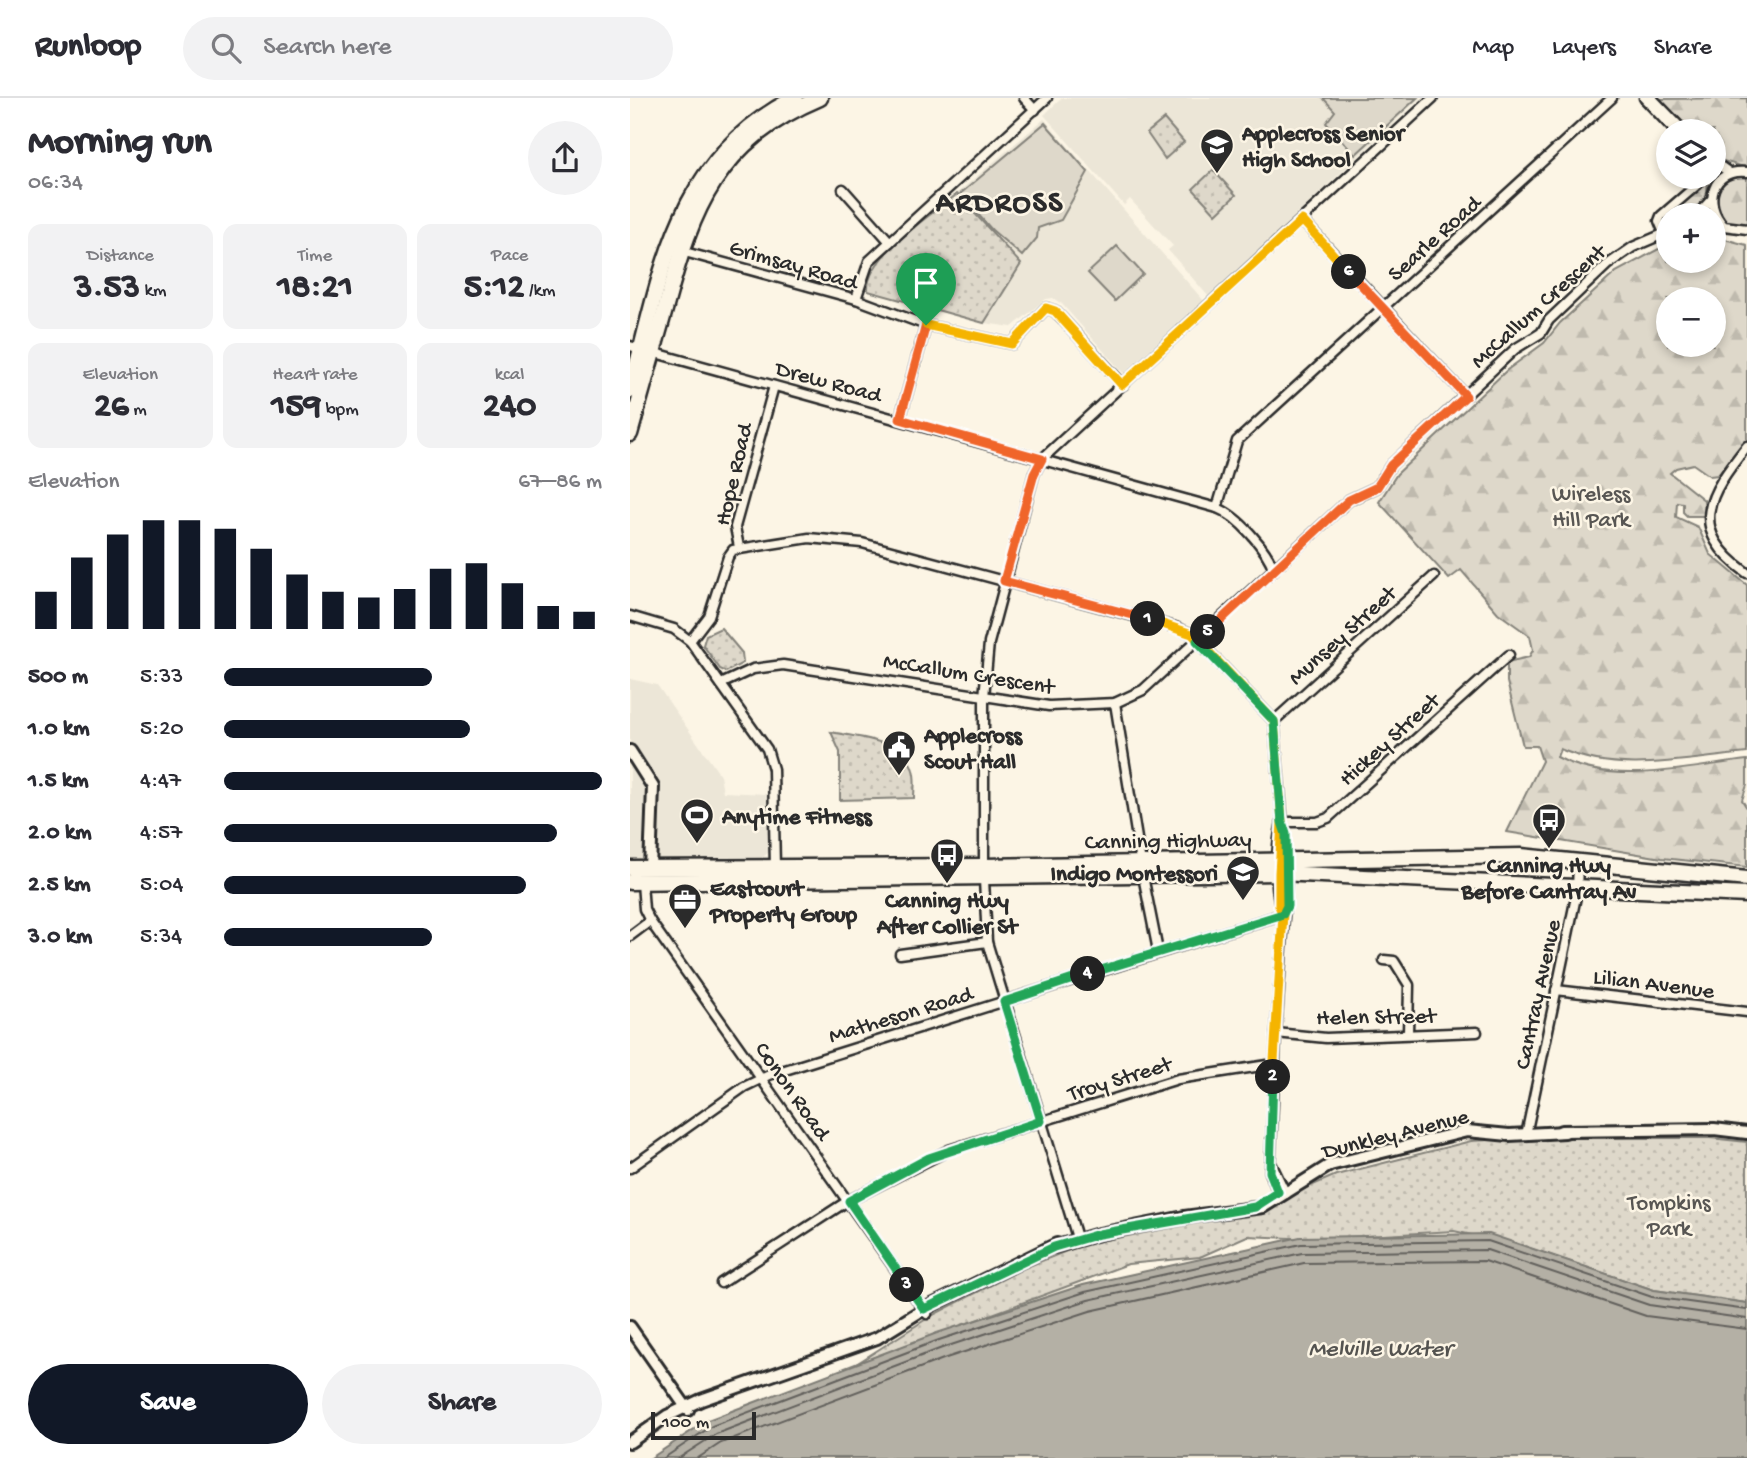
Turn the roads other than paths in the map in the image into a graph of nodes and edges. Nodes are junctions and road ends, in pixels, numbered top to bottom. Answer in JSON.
{"nodes":[{"id":1,"x":820,"y":98,"type":"edge"},
{"id":2,"x":1024,"y":98,"type":"edge"},
{"id":3,"x":1047,"y":98,"type":"edge"},
{"id":4,"x":1433,"y":98,"type":"edge"},
{"id":5,"x":1612,"y":98,"type":"edge"},
{"id":6,"x":1644,"y":98,"type":"edge"},
{"id":7,"x":1652,"y":98,"type":"edge"},
{"id":8,"x":793,"y":99,"type":"edge"},
{"id":9,"x":1035,"y":110,"type":"junction"},
{"id":10,"x":781,"y":111,"type":"junction"},
{"id":11,"x":1664,"y":119,"type":"edge"},
{"id":12,"x":1672,"y":119,"type":"edge"},
{"id":13,"x":1726,"y":170,"type":"edge"},
{"id":14,"x":1747,"y":172,"type":"edge"},
{"id":15,"x":1730,"y":173,"type":"junction"},
{"id":16,"x":1726,"y":175,"type":"edge"},
{"id":17,"x":843,"y":189,"type":"dead end"},
{"id":18,"x":1692,"y":189,"type":"edge"},
{"id":19,"x":1713,"y":189,"type":"edge"},
{"id":20,"x":1711,"y":200,"type":"junction"},
{"id":21,"x":1676,"y":203,"type":"edge"},
{"id":22,"x":1708,"y":203,"type":"edge"},
{"id":23,"x":1711,"y":203,"type":"edge"},
{"id":24,"x":1302,"y":220,"type":"junction"},
{"id":25,"x":1726,"y":226,"type":"edge"},
{"id":26,"x":1746,"y":231,"type":"edge"},
{"id":27,"x":1656,"y":237,"type":"edge"},
{"id":28,"x":890,"y":242,"type":"junction"},
{"id":29,"x":681,"y":251,"type":"junction"},
{"id":30,"x":856,"y":299,"type":"junction"},
{"id":31,"x":1383,"y":308,"type":"junction"},
{"id":32,"x":926,"y":325,"type":"junction"},
{"id":33,"x":641,"y":350,"type":"edge"},
{"id":34,"x":1122,"y":385,"type":"junction"},
{"id":35,"x":774,"y":386,"type":"junction"},
{"id":36,"x":630,"y":391,"type":"edge"},
{"id":37,"x":1466,"y":396,"type":"junction"},
{"id":38,"x":900,"y":419,"type":"junction"},
{"id":39,"x":630,"y":435,"type":"edge"},
{"id":40,"x":1747,"y":446,"type":"edge"},
{"id":41,"x":1042,"y":459,"type":"junction"},
{"id":42,"x":1217,"y":508,"type":"junction"},
{"id":43,"x":739,"y":547,"type":"junction"},
{"id":44,"x":1274,"y":570,"type":"junction"},
{"id":45,"x":1747,"y":573,"type":"edge"},
{"id":46,"x":1434,"y":576,"type":"dead end"},
{"id":47,"x":1004,"y":581,"type":"junction"},
{"id":48,"x":630,"y":616,"type":"edge"},
{"id":49,"x":690,"y":641,"type":"junction"},
{"id":50,"x":1197,"y":641,"type":"junction"},
{"id":51,"x":1509,"y":655,"type":"dead end"},
{"id":52,"x":721,"y":684,"type":"junction"},
{"id":53,"x":984,"y":697,"type":"junction"},
{"id":54,"x":1115,"y":703,"type":"junction"},
{"id":55,"x":1274,"y":721,"type":"junction"},
{"id":56,"x":630,"y":751,"type":"edge"},
{"id":57,"x":1282,"y":822,"type":"junction"},
{"id":58,"x":1578,"y":861,"type":"junction"},
{"id":59,"x":1283,"y":867,"type":"junction"},
{"id":60,"x":630,"y":868,"type":"edge"},
{"id":61,"x":650,"y":869,"type":"junction"},
{"id":62,"x":1142,"y":869,"type":"junction"},
{"id":63,"x":984,"y":873,"type":"junction"},
{"id":64,"x":775,"y":875,"type":"junction"},
{"id":65,"x":1747,"y":880,"type":"edge"},
{"id":66,"x":636,"y":882,"type":"edge"},
{"id":67,"x":1577,"y":887,"type":"junction"},
{"id":68,"x":1747,"y":895,"type":"edge"},
{"id":69,"x":1283,"y":914,"type":"junction"},
{"id":70,"x":650,"y":921,"type":"junction"},
{"id":71,"x":630,"y":936,"type":"edge"},
{"id":72,"x":987,"y":942,"type":"junction"},
{"id":73,"x":1158,"y":951,"type":"junction"},
{"id":74,"x":900,"y":954,"type":"dead end"},
{"id":75,"x":1384,"y":960,"type":"dead end"},
{"id":76,"x":1556,"y":990,"type":"junction"},
{"id":77,"x":1004,"y":1002,"type":"junction"},
{"id":78,"x":1747,"y":1012,"type":"edge"},
{"id":79,"x":1477,"y":1032,"type":"dead end"},
{"id":80,"x":1276,"y":1033,"type":"junction"},
{"id":81,"x":1408,"y":1034,"type":"junction"},
{"id":82,"x":1274,"y":1064,"type":"junction"},
{"id":83,"x":762,"y":1078,"type":"junction"},
{"id":84,"x":1041,"y":1121,"type":"junction"},
{"id":85,"x":1526,"y":1132,"type":"junction"},
{"id":86,"x":1747,"y":1133,"type":"edge"},
{"id":87,"x":630,"y":1168,"type":"edge"},
{"id":88,"x":1282,"y":1193,"type":"junction"},
{"id":89,"x":849,"y":1201,"type":"junction"},
{"id":90,"x":1077,"y":1238,"type":"junction"},
{"id":91,"x":721,"y":1283,"type":"dead end"},
{"id":92,"x":925,"y":1312,"type":"junction"},
{"id":93,"x":630,"y":1327,"type":"edge"},
{"id":94,"x":688,"y":1409,"type":"junction"},
{"id":95,"x":630,"y":1442,"type":"edge"}],
"edges":[{"from":1,"to":10,"type":"highway"},
{"from":2,"to":9,"type":"street"},
{"from":3,"to":9,"type":"street"},
{"from":4,"to":24,"type":"street"},
{"from":5,"to":31,"type":"street","name":"Searle Road"},
{"from":6,"to":11,"type":"street"},
{"from":7,"to":12,"type":"street"},
{"from":8,"to":10,"type":"highway"},
{"from":9,"to":28,"type":"street"},
{"from":10,"to":29,"type":"highway"},
{"from":10,"to":33,"type":"highway"},
{"from":13,"to":15,"type":"street"},
{"from":14,"to":15,"type":"street"},
{"from":15,"to":16,"type":"street"},
{"from":17,"to":28,"type":"street"},
{"from":18,"to":21,"type":"street","name":"McCallum Crescent"},
{"from":19,"to":20,"type":"street"},
{"from":20,"to":22,"type":"street"},
{"from":20,"to":23,"type":"street"},
{"from":24,"to":31,"type":"street"},
{"from":24,"to":34,"type":"street"},
{"from":25,"to":26,"type":"street"},
{"from":27,"to":37,"type":"street","name":"McCallum Crescent"},
{"from":28,"to":30,"type":"street"},
{"from":29,"to":30,"type":"street","name":"Grimsay Road"},
{"from":29,"to":33,"type":"highway"},
{"from":30,"to":32,"type":"street","name":"Grimsay Road"},
{"from":31,"to":37,"type":"street"},
{"from":31,"to":42,"type":"street","name":"Searle Road"},
{"from":32,"to":34,"type":"street","name":"Grimsay Road"},
{"from":32,"to":38,"type":"street"},
{"from":33,"to":35,"type":"street","name":"Drew Road"},
{"from":33,"to":36,"type":"highway"},
{"from":33,"to":39,"type":"highway"},
{"from":34,"to":41,"type":"street"},
{"from":35,"to":38,"type":"street","name":"Drew Road"},
{"from":35,"to":43,"type":"street","name":"Hope Road"},
{"from":37,"to":44,"type":"street","name":"McCallum Crescent"},
{"from":38,"to":41,"type":"street","name":"Drew Road"},
{"from":40,"to":45,"type":"street"},
{"from":41,"to":42,"type":"street","name":"Drew Road"},
{"from":41,"to":47,"type":"street"},
{"from":42,"to":44,"type":"street","name":"Drew Road"},
{"from":43,"to":47,"type":"street"},
{"from":43,"to":49,"type":"street","name":"Hope Road"},
{"from":44,"to":50,"type":"street","name":"McCallum Crescent"},
{"from":46,"to":55,"type":"street","name":"Munsey Street"},
{"from":47,"to":50,"type":"street"},
{"from":47,"to":53,"type":"street"},
{"from":48,"to":49,"type":"street"},
{"from":49,"to":52,"type":"street"},
{"from":50,"to":54,"type":"street","name":"McCallum Crescent"},
{"from":50,"to":55,"type":"street"},
{"from":51,"to":57,"type":"street","name":"Hickey Street"},
{"from":52,"to":53,"type":"street","name":"McCallum Crescent"},
{"from":52,"to":64,"type":"street"},
{"from":53,"to":54,"type":"street","name":"McCallum Crescent"},
{"from":53,"to":63,"type":"street"},
{"from":54,"to":62,"type":"street"},
{"from":55,"to":57,"type":"street"},
{"from":56,"to":61,"type":"street"},
{"from":57,"to":59,"type":"street"},
{"from":58,"to":59,"type":"highway","name":"Canning Highway"},
{"from":58,"to":65,"type":"highway","name":"Canning Highway"},
{"from":58,"to":67,"type":"street","name":"Cantray Avenue"},
{"from":59,"to":62,"type":"highway","name":"Canning Highway"},
{"from":59,"to":67,"type":"highway","name":"Canning Highway"},
{"from":59,"to":69,"type":"street"},
{"from":60,"to":61,"type":"highway","name":"Canning Highway"},
{"from":61,"to":64,"type":"highway","name":"Canning Highway"},
{"from":62,"to":63,"type":"highway","name":"Canning Highway"},
{"from":62,"to":73,"type":"street"},
{"from":63,"to":64,"type":"highway","name":"Canning Highway"},
{"from":63,"to":72,"type":"street"},
{"from":64,"to":66,"type":"highway","name":"Canning Highway"},
{"from":66,"to":70,"type":"street","name":"Conon Road"},
{"from":67,"to":68,"type":"highway","name":"Canning Highway"},
{"from":67,"to":76,"type":"street","name":"Cantray Avenue"},
{"from":69,"to":73,"type":"street","name":"Matheson Road"},
{"from":69,"to":80,"type":"street"},
{"from":70,"to":71,"type":"street"},
{"from":70,"to":83,"type":"street","name":"Conon Road"},
{"from":72,"to":74,"type":"street"},
{"from":72,"to":77,"type":"street"},
{"from":73,"to":77,"type":"street","name":"Matheson Road"},
{"from":75,"to":81,"type":"street"},
{"from":76,"to":78,"type":"street","name":"Lilian Avenue"},
{"from":76,"to":85,"type":"street","name":"Cantray Avenue"},
{"from":77,"to":83,"type":"street","name":"Matheson Road"},
{"from":77,"to":84,"type":"street"},
{"from":79,"to":81,"type":"street","name":"Helen Street"},
{"from":80,"to":81,"type":"street","name":"Helen Street"},
{"from":80,"to":82,"type":"street"},
{"from":82,"to":84,"type":"street","name":"Troy Street"},
{"from":82,"to":88,"type":"street"},
{"from":83,"to":87,"type":"street","name":"Matheson Road"},
{"from":83,"to":89,"type":"street","name":"Conon Road"},
{"from":84,"to":89,"type":"street","name":"Troy Street"},
{"from":84,"to":90,"type":"street"},
{"from":85,"to":86,"type":"street","name":"Dunkley Avenue"},
{"from":85,"to":88,"type":"street","name":"Dunkley Avenue"},
{"from":88,"to":90,"type":"street","name":"Dunkley Avenue"},
{"from":89,"to":91,"type":"street","name":"Troy Street"},
{"from":89,"to":92,"type":"street","name":"Conon Road"},
{"from":90,"to":92,"type":"street"},
{"from":92,"to":94,"type":"street"},
{"from":93,"to":94,"type":"street"},
{"from":94,"to":95,"type":"street"}]}
